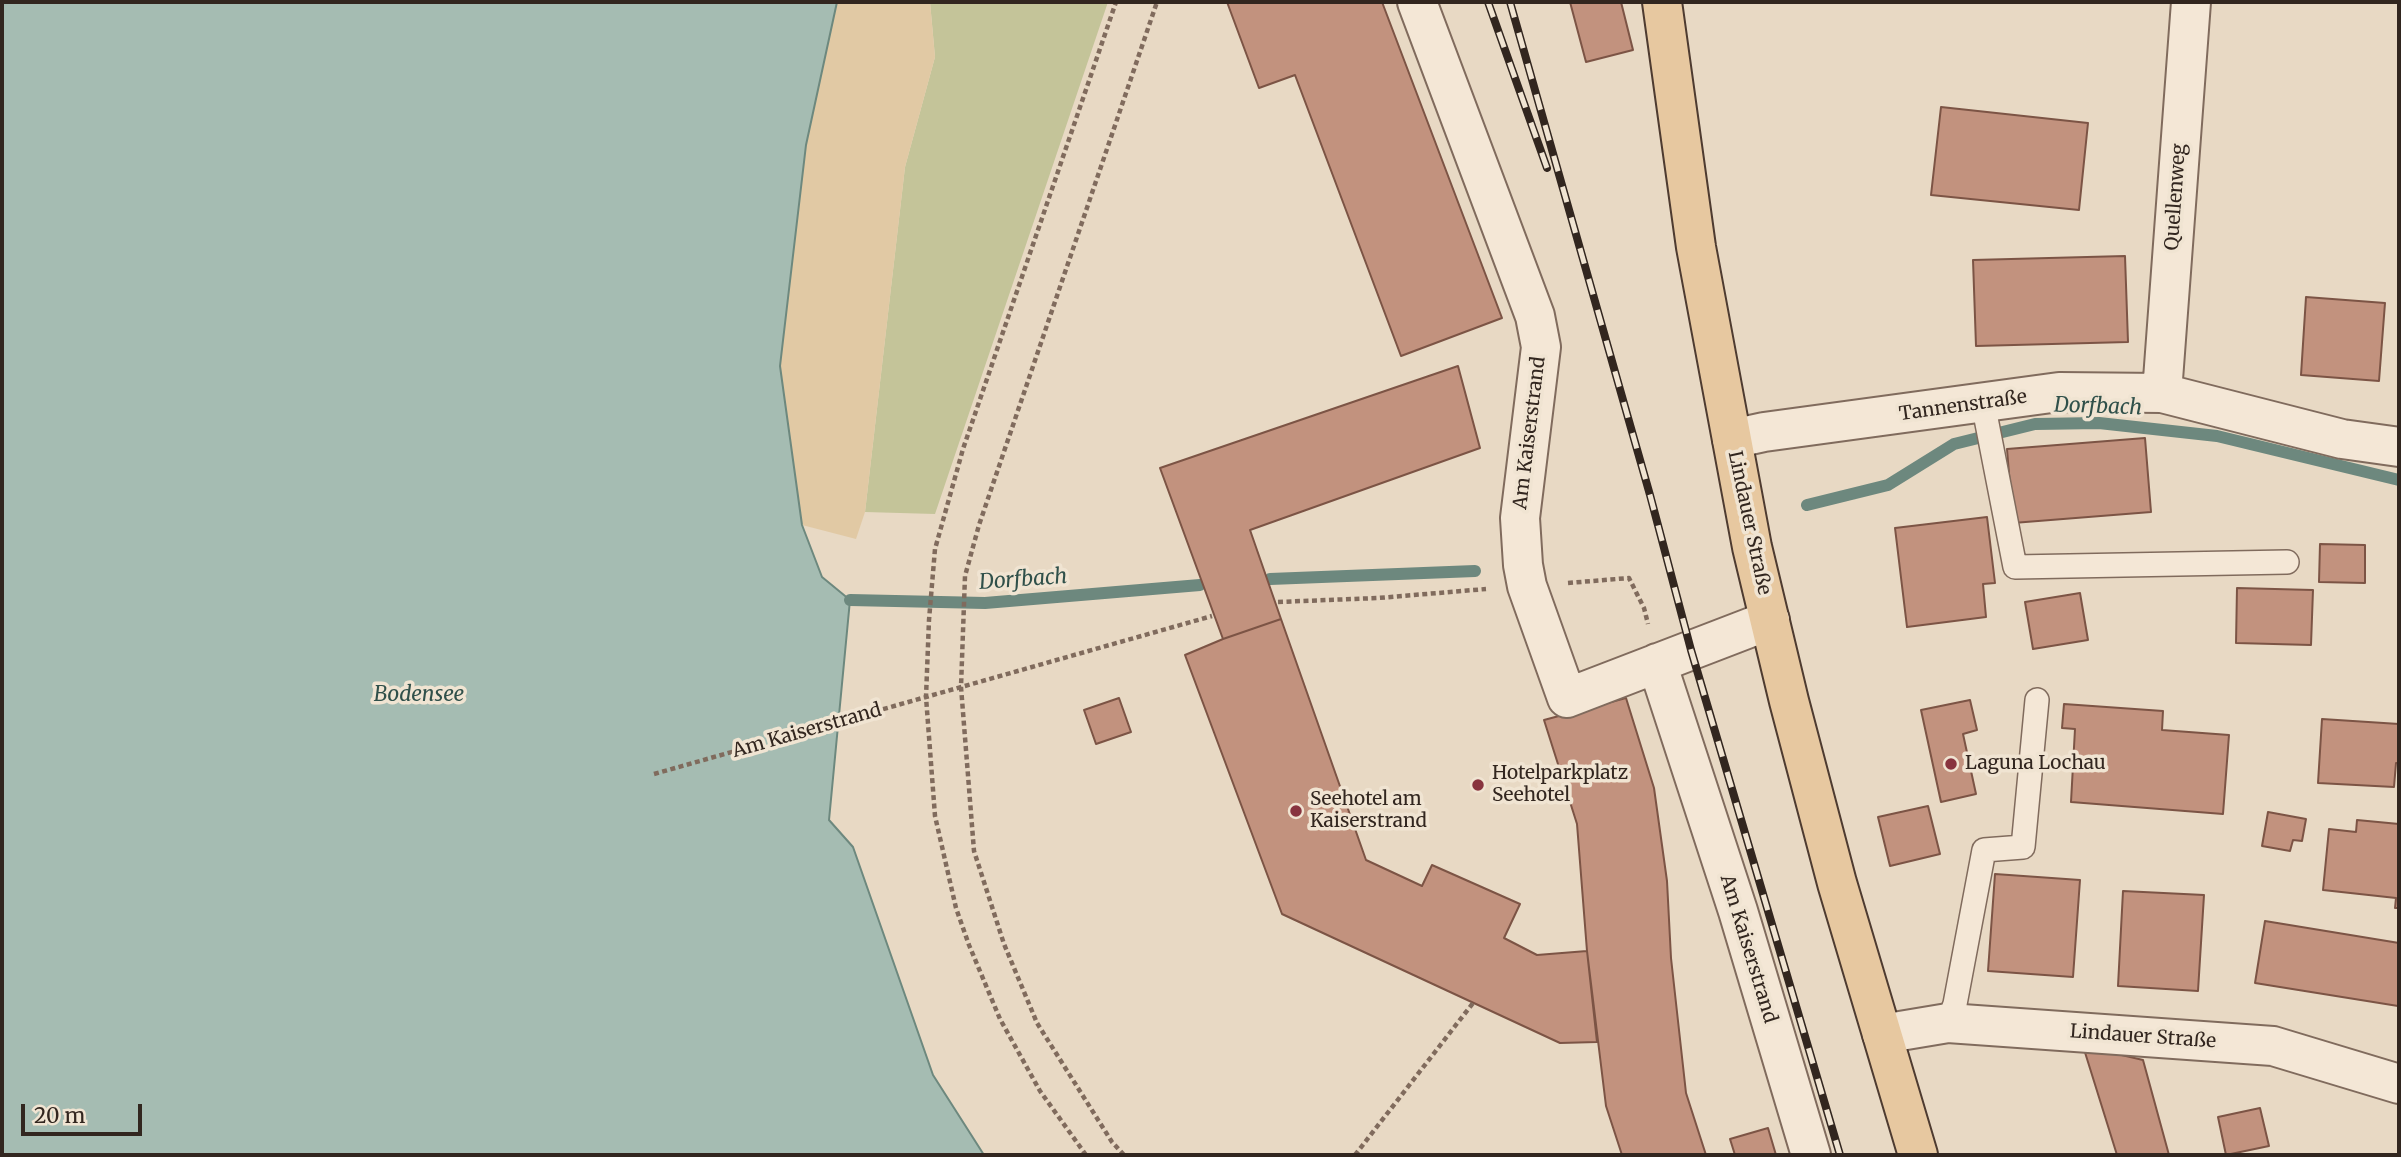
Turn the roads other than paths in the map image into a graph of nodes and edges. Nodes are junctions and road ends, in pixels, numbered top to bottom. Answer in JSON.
{"nodes":[{"id":1,"x":1417,"y":2,"type":"edge"},
{"id":2,"x":1662,"y":2,"type":"edge"},
{"id":3,"x":2191,"y":2,"type":"edge"},
{"id":4,"x":2162,"y":393,"type":"junction"},
{"id":5,"x":1984,"y":414,"type":"junction"},
{"id":6,"x":1732,"y":439,"type":"junction"},
{"id":7,"x":2399,"y":447,"type":"edge"},
{"id":8,"x":2287,"y":562,"type":"dead end"},
{"id":9,"x":1770,"y":620,"type":"junction"},
{"id":10,"x":1657,"y":663,"type":"junction"},
{"id":11,"x":2037,"y":700,"type":"dead end"},
{"id":12,"x":1948,"y":1023,"type":"junction"},
{"id":13,"x":1882,"y":1034,"type":"junction"},
{"id":14,"x":2399,"y":1084,"type":"edge"},
{"id":15,"x":1811,"y":1155,"type":"edge"},
{"id":16,"x":1918,"y":1155,"type":"edge"}],
"edges":[{"from":1,"to":10,"type":"street","name":"Am Kaiserstrand"},
{"from":2,"to":6,"type":"main road","name":"Lindauer Straße"},
{"from":3,"to":4,"type":"street","name":"Quellenweg"},
{"from":4,"to":5,"type":"street","name":"Tannenstraße"},
{"from":4,"to":7,"type":"street","name":"Tannenstraße"},
{"from":5,"to":6,"type":"street","name":"Tannenstraße"},
{"from":5,"to":8,"type":"lane"},
{"from":6,"to":9,"type":"main road","name":"Lindauer Straße"},
{"from":9,"to":10,"type":"street","name":"Am Kaiserstrand"},
{"from":9,"to":13,"type":"main road","name":"Lindauer Straße"},
{"from":10,"to":15,"type":"street","name":"Am Kaiserstrand"},
{"from":11,"to":12,"type":"lane"},
{"from":12,"to":13,"type":"street","name":"Lindauer Straße"},
{"from":12,"to":14,"type":"street","name":"Lindauer Straße"},
{"from":13,"to":16,"type":"main road","name":"Lindauer Straße"}]}
